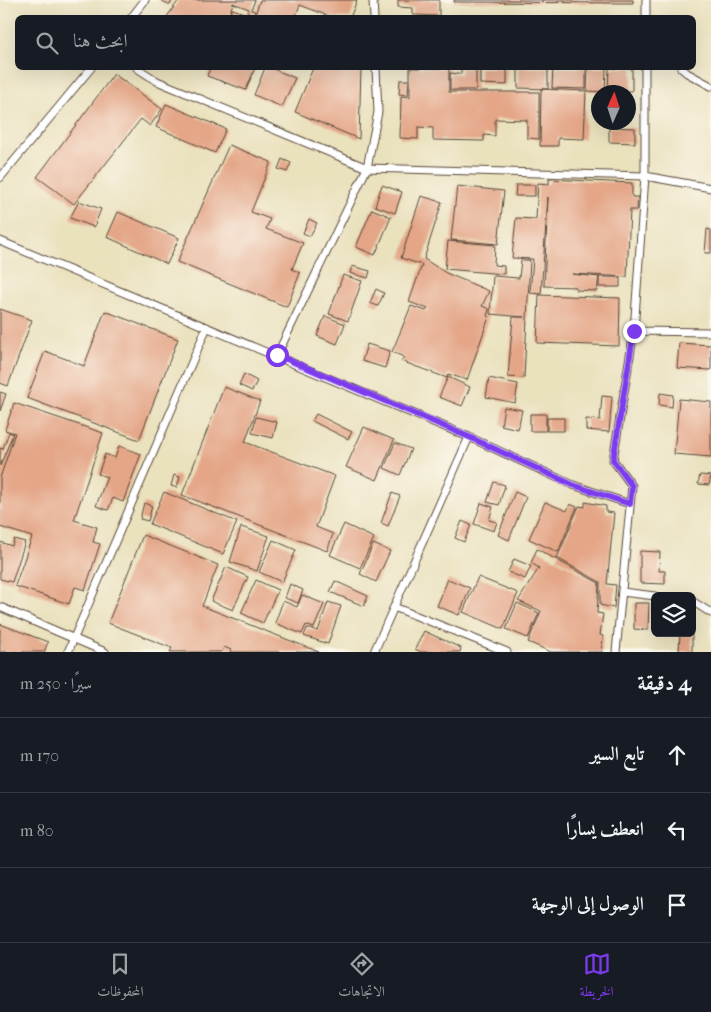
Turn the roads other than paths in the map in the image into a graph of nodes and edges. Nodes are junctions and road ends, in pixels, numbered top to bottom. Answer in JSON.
{"nodes":[{"id":1,"x":145,"y":0,"type":"edge"},
{"id":2,"x":373,"y":0,"type":"edge"},
{"id":3,"x":646,"y":0,"type":"edge"},
{"id":4,"x":133,"y":15,"type":"edge"},
{"id":5,"x":374,"y":15,"type":"edge"},
{"id":6,"x":646,"y":15,"type":"edge"},
{"id":7,"x":89,"y":70,"type":"edge"},
{"id":8,"x":140,"y":70,"type":"edge"},
{"id":9,"x":376,"y":70,"type":"edge"},
{"id":10,"x":645,"y":70,"type":"edge"},
{"id":11,"x":683,"y":70,"type":"edge"},
{"id":12,"x":711,"y":86,"type":"edge"},
{"id":13,"x":367,"y":168,"type":"junction"},
{"id":14,"x":645,"y":176,"type":"junction"},
{"id":15,"x":0,"y":178,"type":"edge"},
{"id":16,"x":711,"y":188,"type":"edge"},
{"id":17,"x":0,"y":241,"type":"edge"},
{"id":18,"x":207,"y":327,"type":"junction"},
{"id":19,"x":634,"y":331,"type":"junction"},
{"id":20,"x":711,"y":332,"type":"edge"},
{"id":21,"x":277,"y":355,"type":"junction"},
{"id":22,"x":469,"y":437,"type":"junction"},
{"id":23,"x":630,"y":504,"type":"junction"},
{"id":24,"x":622,"y":592,"type":"junction"},
{"id":25,"x":651,"y":596,"type":"edge"},
{"id":26,"x":696,"y":603,"type":"edge"},
{"id":27,"x":0,"y":607,"type":"edge"},
{"id":28,"x":394,"y":608,"type":"junction"},
{"id":29,"x":711,"y":614,"type":"edge"},
{"id":30,"x":74,"y":638,"type":"junction"},
{"id":31,"x":68,"y":652,"type":"edge"},
{"id":32,"x":105,"y":652,"type":"edge"},
{"id":33,"x":374,"y":652,"type":"edge"},
{"id":34,"x":506,"y":652,"type":"edge"},
{"id":35,"x":616,"y":652,"type":"edge"}],
"edges":[{"from":1,"to":4,"type":"lane"},
{"from":2,"to":5,"type":"lane"},
{"from":3,"to":6,"type":"lane"},
{"from":7,"to":15,"type":"lane"},
{"from":8,"to":13,"type":"lane"},
{"from":9,"to":13,"type":"lane"},
{"from":10,"to":14,"type":"lane"},
{"from":11,"to":12,"type":"lane"},
{"from":13,"to":14,"type":"lane"},
{"from":13,"to":21,"type":"lane"},
{"from":14,"to":16,"type":"lane"},
{"from":14,"to":19,"type":"lane"},
{"from":17,"to":18,"type":"lane"},
{"from":18,"to":21,"type":"lane"},
{"from":18,"to":30,"type":"lane"},
{"from":19,"to":20,"type":"lane"},
{"from":19,"to":23,"type":"lane"},
{"from":21,"to":22,"type":"lane"},
{"from":22,"to":23,"type":"lane"},
{"from":22,"to":28,"type":"lane"},
{"from":23,"to":24,"type":"lane"},
{"from":24,"to":25,"type":"lane"},
{"from":24,"to":35,"type":"lane"},
{"from":26,"to":29,"type":"lane"},
{"from":27,"to":30,"type":"lane"},
{"from":28,"to":33,"type":"lane"},
{"from":28,"to":34,"type":"lane"},
{"from":30,"to":31,"type":"lane"},
{"from":30,"to":32,"type":"lane"}]}
